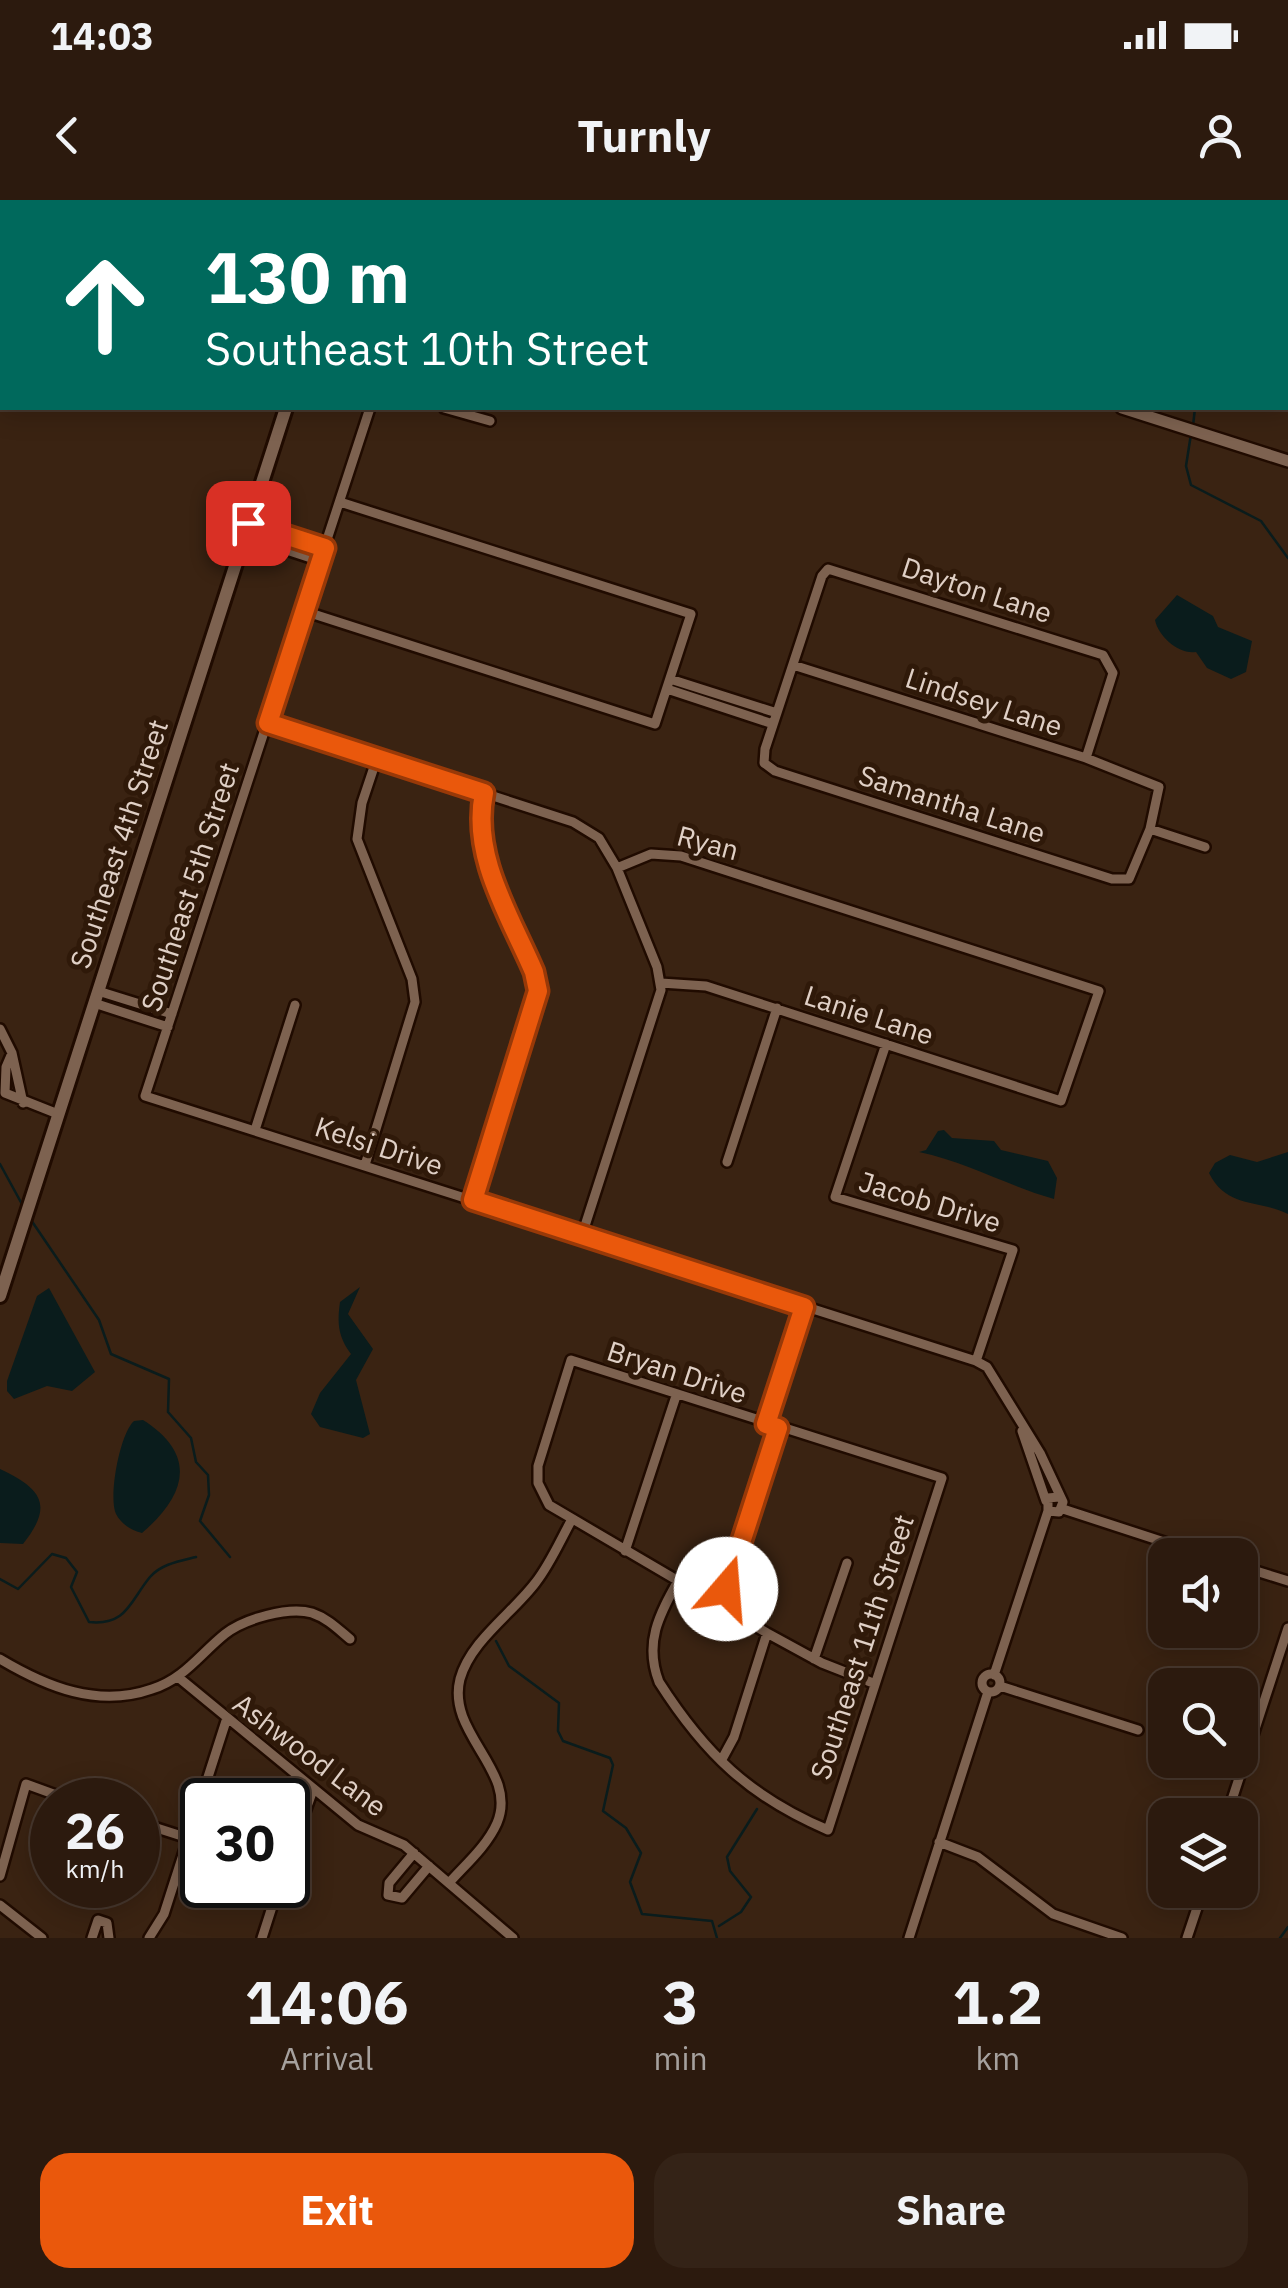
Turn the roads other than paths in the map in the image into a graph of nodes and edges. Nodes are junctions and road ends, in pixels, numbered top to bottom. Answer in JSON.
{"nodes":[{"id":1,"x":285,"y":410,"type":"edge"},
{"id":2,"x":369,"y":410,"type":"edge"},
{"id":3,"x":451,"y":410,"type":"edge"},
{"id":4,"x":1128,"y":410,"type":"edge"},
{"id":5,"x":490,"y":422,"type":"dead end"},
{"id":6,"x":1288,"y":461,"type":"edge"},
{"id":7,"x":340,"y":502,"type":"junction"},
{"id":8,"x":246,"y":529,"type":"junction"},
{"id":9,"x":325,"y":548,"type":"junction"},
{"id":10,"x":320,"y":561,"type":"junction"},
{"id":11,"x":304,"y":611,"type":"junction"},
{"id":12,"x":793,"y":664,"type":"junction"},
{"id":13,"x":668,"y":684,"type":"junction"},
{"id":14,"x":775,"y":718,"type":"junction"},
{"id":15,"x":268,"y":723,"type":"junction"},
{"id":16,"x":377,"y":758,"type":"junction"},
{"id":17,"x":1086,"y":758,"type":"junction"},
{"id":18,"x":484,"y":793,"type":"junction"},
{"id":19,"x":1150,"y":829,"type":"junction"},
{"id":20,"x":1204,"y":847,"type":"dead end"},
{"id":21,"x":617,"y":868,"type":"junction"},
{"id":22,"x":661,"y":983,"type":"junction"},
{"id":23,"x":96,"y":997,"type":"junction"},
{"id":24,"x":295,"y":1005,"type":"dead end"},
{"id":25,"x":777,"y":1008,"type":"junction"},
{"id":26,"x":172,"y":1014,"type":"junction"},
{"id":27,"x":168,"y":1027,"type":"junction"},
{"id":28,"x":0,"y":1029,"type":"edge"},
{"id":29,"x":886,"y":1044,"type":"junction"},
{"id":30,"x":145,"y":1096,"type":"joint"},
{"id":31,"x":1061,"y":1102,"type":"joint"},
{"id":32,"x":58,"y":1114,"type":"junction"},
{"id":33,"x":255,"y":1130,"type":"junction"},
{"id":34,"x":727,"y":1162,"type":"dead end"},
{"id":35,"x":365,"y":1164,"type":"junction"},
{"id":36,"x":473,"y":1200,"type":"junction"},
{"id":37,"x":582,"y":1235,"type":"junction"},
{"id":38,"x":0,"y":1296,"type":"edge"},
{"id":39,"x":804,"y":1307,"type":"junction"},
{"id":40,"x":976,"y":1360,"type":"junction"},
{"id":41,"x":676,"y":1396,"type":"junction"},
{"id":42,"x":766,"y":1424,"type":"junction"},
{"id":43,"x":778,"y":1428,"type":"junction"},
{"id":44,"x":1022,"y":1428,"type":"junction"},
{"id":45,"x":942,"y":1478,"type":"joint"},
{"id":46,"x":1059,"y":1496,"type":"junction"},
{"id":47,"x":1047,"y":1506,"type":"junction"},
{"id":48,"x":1062,"y":1508,"type":"junction"},
{"id":49,"x":571,"y":1522,"type":"junction"},
{"id":50,"x":1153,"y":1538,"type":"edge"},
{"id":51,"x":625,"y":1551,"type":"junction"},
{"id":52,"x":847,"y":1563,"type":"dead end"},
{"id":53,"x":1258,"y":1572,"type":"edge"},
{"id":54,"x":678,"y":1581,"type":"junction"},
{"id":55,"x":1288,"y":1581,"type":"edge"},
{"id":56,"x":721,"y":1605,"type":"junction"},
{"id":57,"x":1288,"y":1628,"type":"edge"},
{"id":58,"x":767,"y":1633,"type":"junction"},
{"id":59,"x":350,"y":1639,"type":"dead end"},
{"id":60,"x":0,"y":1659,"type":"edge"},
{"id":61,"x":814,"y":1659,"type":"junction"},
{"id":62,"x":994,"y":1675,"type":"junction"},
{"id":63,"x":178,"y":1678,"type":"junction"},
{"id":64,"x":874,"y":1683,"type":"junction"},
{"id":65,"x":1000,"y":1686,"type":"junction"},
{"id":66,"x":988,"y":1692,"type":"junction"},
{"id":67,"x":226,"y":1721,"type":"junction"},
{"id":68,"x":1138,"y":1730,"type":"dead end"},
{"id":69,"x":721,"y":1760,"type":"junction"},
{"id":70,"x":207,"y":1778,"type":"edge"},
{"id":71,"x":30,"y":1785,"type":"edge"},
{"id":72,"x":314,"y":1790,"type":"junction"},
{"id":73,"x":1233,"y":1798,"type":"edge"},
{"id":74,"x":310,"y":1801,"type":"edge"},
{"id":75,"x":940,"y":1842,"type":"junction"},
{"id":76,"x":414,"y":1853,"type":"junction"},
{"id":77,"x":180,"y":1863,"type":"edge"},
{"id":78,"x":429,"y":1866,"type":"junction"},
{"id":79,"x":0,"y":1876,"type":"edge"},
{"id":80,"x":449,"y":1883,"type":"junction"},
{"id":81,"x":0,"y":1905,"type":"edge"},
{"id":82,"x":272,"y":1908,"type":"edge"},
{"id":83,"x":1197,"y":1908,"type":"edge"},
{"id":84,"x":42,"y":1938,"type":"edge"},
{"id":85,"x":92,"y":1938,"type":"edge"},
{"id":86,"x":109,"y":1938,"type":"edge"},
{"id":87,"x":149,"y":1938,"type":"edge"},
{"id":88,"x":262,"y":1938,"type":"edge"},
{"id":89,"x":512,"y":1938,"type":"edge"},
{"id":90,"x":908,"y":1938,"type":"edge"},
{"id":91,"x":1122,"y":1938,"type":"edge"},
{"id":92,"x":1187,"y":1938,"type":"edge"}],
"edges":[{"from":1,"to":8,"type":"main road","name":"Southeast 4th Street"},
{"from":2,"to":7,"type":"street","name":"Southeast 5th Street"},
{"from":3,"to":5,"type":"street"},
{"from":4,"to":6,"type":"street"},
{"from":7,"to":9,"type":"street","name":"Southeast 5th Street"},
{"from":7,"to":13,"type":"street"},
{"from":8,"to":9,"type":"street"},
{"from":8,"to":10,"type":"street"},
{"from":8,"to":23,"type":"main road","name":"Southeast 4th Street"},
{"from":9,"to":10,"type":"street","name":"Southeast 5th Street"},
{"from":10,"to":11,"type":"street","name":"Southeast 5th Street"},
{"from":11,"to":13,"type":"street"},
{"from":11,"to":15,"type":"street","name":"Southeast 5th Street"},
{"from":12,"to":14,"type":"street"},
{"from":12,"to":17,"type":"street","name":"Lindsey Lane"},
{"from":12,"to":17,"type":"street","name":"Dayton Lane"},
{"from":13,"to":14,"type":"street"},
{"from":14,"to":19,"type":"street","name":"Samantha Lane"},
{"from":15,"to":16,"type":"street"},
{"from":15,"to":26,"type":"street","name":"Southeast 5th Street"},
{"from":16,"to":18,"type":"street"},
{"from":16,"to":35,"type":"street"},
{"from":17,"to":19,"type":"street","name":"Lindsey Lane"},
{"from":18,"to":21,"type":"street"},
{"from":18,"to":36,"type":"street"},
{"from":19,"to":20,"type":"street"},
{"from":21,"to":22,"type":"street"},
{"from":21,"to":31,"type":"street","name":"Ryan"},
{"from":22,"to":25,"type":"street","name":"Lanie Lane"},
{"from":22,"to":37,"type":"street"},
{"from":23,"to":26,"type":"street"},
{"from":23,"to":27,"type":"street"},
{"from":23,"to":32,"type":"main road","name":"Southeast 4th Street"},
{"from":24,"to":33,"type":"street"},
{"from":25,"to":29,"type":"street","name":"Lanie Lane"},
{"from":25,"to":34,"type":"street"},
{"from":26,"to":27,"type":"street","name":"Southeast 5th Street"},
{"from":27,"to":30,"type":"street","name":"Southeast 5th Street"},
{"from":28,"to":32,"type":"street"},
{"from":29,"to":31,"type":"street","name":"Lanie Lane"},
{"from":29,"to":40,"type":"street","name":"Jacob Drive"},
{"from":30,"to":33,"type":"street","name":"Kelsi Drive"},
{"from":32,"to":38,"type":"main road","name":"Southeast 4th Street"},
{"from":33,"to":35,"type":"street","name":"Kelsi Drive"},
{"from":35,"to":36,"type":"street","name":"Kelsi Drive"},
{"from":36,"to":37,"type":"street","name":"Kelsi Drive"},
{"from":37,"to":39,"type":"street","name":"Kelsi Drive"},
{"from":39,"to":40,"type":"street","name":"Kelsi Drive"},
{"from":39,"to":42,"type":"street"},
{"from":40,"to":44,"type":"street"},
{"from":41,"to":42,"type":"street","name":"Bryan Drive"},
{"from":41,"to":49,"type":"street","name":"Bryan Drive"},
{"from":41,"to":51,"type":"street"},
{"from":42,"to":43,"type":"street","name":"Bryan Drive"},
{"from":43,"to":45,"type":"street","name":"Bryan Drive"},
{"from":43,"to":56,"type":"street"},
{"from":44,"to":46,"type":"street"},
{"from":44,"to":47,"type":"street"},
{"from":45,"to":64,"type":"street","name":"Southeast 11th Street"},
{"from":46,"to":47,"type":"street"},
{"from":46,"to":48,"type":"street"},
{"from":47,"to":48,"type":"street"},
{"from":47,"to":62,"type":"street"},
{"from":48,"to":50,"type":"street"},
{"from":49,"to":51,"type":"street"},
{"from":49,"to":80,"type":"street"},
{"from":51,"to":54,"type":"street"},
{"from":52,"to":61,"type":"street"},
{"from":53,"to":55,"type":"street"},
{"from":54,"to":56,"type":"street"},
{"from":54,"to":69,"type":"street"},
{"from":56,"to":58,"type":"street"},
{"from":57,"to":73,"type":"street"},
{"from":58,"to":61,"type":"street"},
{"from":58,"to":69,"type":"street"},
{"from":59,"to":63,"type":"street"},
{"from":60,"to":63,"type":"street"},
{"from":61,"to":64,"type":"street"},
{"from":62,"to":65,"type":"street"},
{"from":62,"to":66,"type":"street"},
{"from":63,"to":67,"type":"street","name":"Ashwood Lane"},
{"from":64,"to":69,"type":"street","name":"Southeast 11th Street"},
{"from":65,"to":66,"type":"street"},
{"from":65,"to":68,"type":"street"},
{"from":66,"to":75,"type":"street"},
{"from":67,"to":70,"type":"street"},
{"from":67,"to":72,"type":"street","name":"Ashwood Lane"},
{"from":71,"to":79,"type":"street"},
{"from":72,"to":74,"type":"street"},
{"from":72,"to":76,"type":"street","name":"Ashwood Lane"},
{"from":75,"to":90,"type":"street"},
{"from":75,"to":91,"type":"street"},
{"from":76,"to":78,"type":"street","name":"Ashwood Lane"},
{"from":76,"to":78,"type":"street"},
{"from":77,"to":87,"type":"street"},
{"from":78,"to":80,"type":"street","name":"Ashwood Lane"},
{"from":80,"to":89,"type":"street","name":"Ashwood Lane"},
{"from":81,"to":84,"type":"street"},
{"from":82,"to":88,"type":"street"},
{"from":83,"to":92,"type":"street"},
{"from":85,"to":86,"type":"street"}]}
